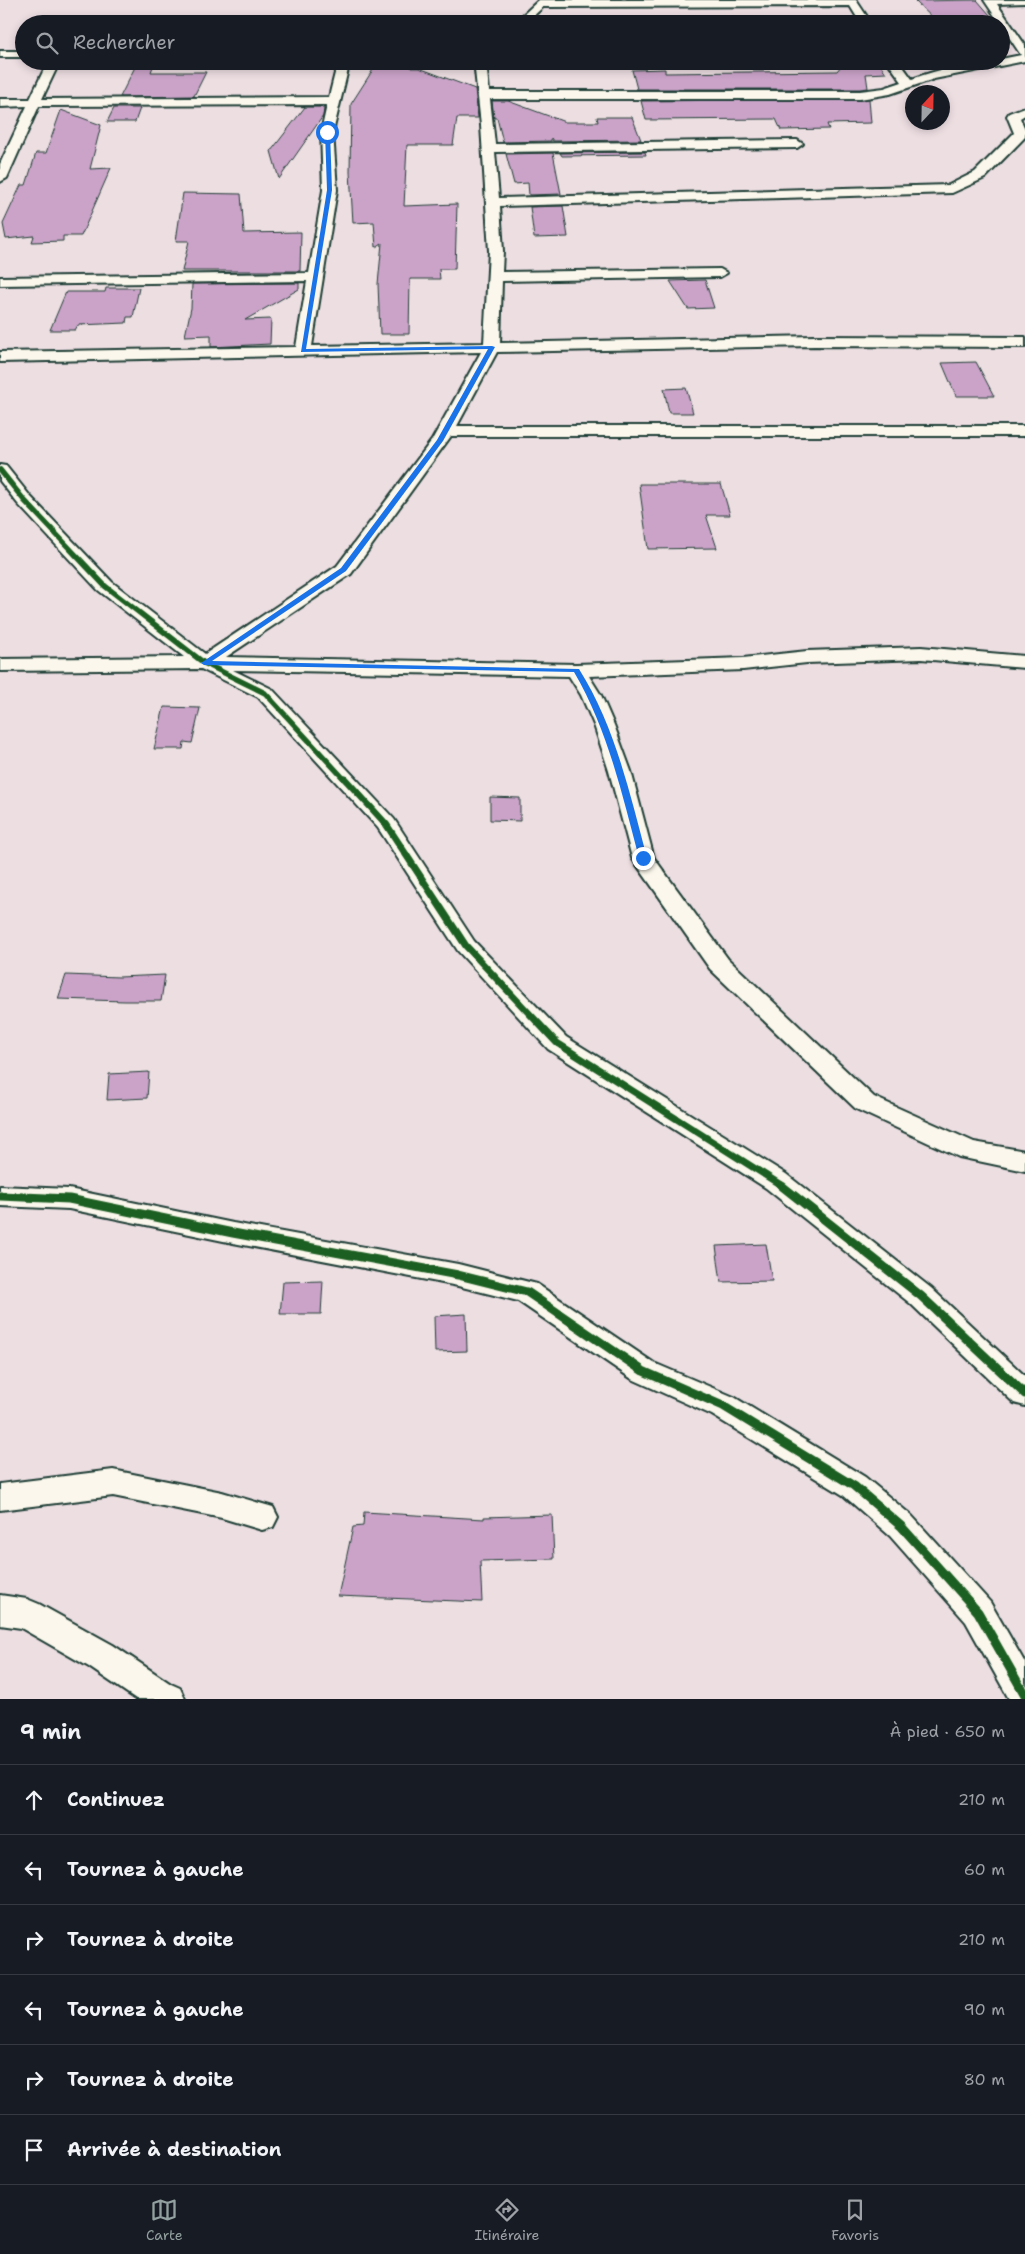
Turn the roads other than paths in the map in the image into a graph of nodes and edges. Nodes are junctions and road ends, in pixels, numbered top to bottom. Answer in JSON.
{"nodes":[{"id":1,"x":989,"y":0,"type":"edge"},
{"id":2,"x":1025,"y":0,"type":"edge"},
{"id":3,"x":543,"y":2,"type":"edge"},
{"id":4,"x":851,"y":2,"type":"edge"},
{"id":5,"x":528,"y":15,"type":"edge"},
{"id":6,"x":860,"y":15,"type":"edge"},
{"id":7,"x":1001,"y":15,"type":"edge"},
{"id":8,"x":1010,"y":27,"type":"edge"},
{"id":9,"x":1021,"y":41,"type":"edge"},
{"id":10,"x":1025,"y":53,"type":"edge"},
{"id":11,"x":0,"y":54,"type":"edge"},
{"id":12,"x":15,"y":54,"type":"edge"},
{"id":13,"x":1025,"y":58,"type":"edge"},
{"id":14,"x":1010,"y":61,"type":"edge"},
{"id":15,"x":50,"y":70,"type":"edge"},
{"id":16,"x":342,"y":70,"type":"edge"},
{"id":17,"x":481,"y":70,"type":"edge"},
{"id":18,"x":900,"y":70,"type":"edge"},
{"id":19,"x":962,"y":70,"type":"edge"},
{"id":20,"x":909,"y":83,"type":"junction"},
{"id":21,"x":484,"y":95,"type":"junction"},
{"id":22,"x":334,"y":101,"type":"junction"},
{"id":23,"x":0,"y":103,"type":"edge"},
{"id":24,"x":35,"y":103,"type":"junction"},
{"id":25,"x":1025,"y":111,"type":"edge"},
{"id":26,"x":797,"y":144,"type":"dead end"},
{"id":27,"x":489,"y":148,"type":"junction"},
{"id":28,"x":6,"y":154,"type":"edge"},
{"id":29,"x":0,"y":178,"type":"edge"},
{"id":30,"x":492,"y":202,"type":"junction"},
{"id":31,"x":720,"y":273,"type":"dead end"},
{"id":32,"x":316,"y":277,"type":"junction"},
{"id":33,"x":495,"y":277,"type":"junction"},
{"id":34,"x":0,"y":281,"type":"edge"},
{"id":35,"x":1025,"y":342,"type":"edge"},
{"id":36,"x":492,"y":347,"type":"junction"},
{"id":37,"x":303,"y":351,"type":"junction"},
{"id":38,"x":0,"y":356,"type":"edge"},
{"id":39,"x":445,"y":431,"type":"junction"},
{"id":40,"x":1025,"y":431,"type":"edge"},
{"id":41,"x":0,"y":470,"type":"edge"},
{"id":42,"x":1025,"y":652,"type":"edge"},
{"id":43,"x":921,"y":653,"type":"junction"},
{"id":44,"x":1025,"y":662,"type":"edge"},
{"id":45,"x":204,"y":663,"type":"junction"},
{"id":46,"x":0,"y":665,"type":"edge"},
{"id":47,"x":576,"y":670,"type":"junction"},
{"id":48,"x":1025,"y":1161,"type":"edge"},
{"id":49,"x":0,"y":1196,"type":"edge"},
{"id":50,"x":1025,"y":1394,"type":"edge"},
{"id":51,"x":0,"y":1497,"type":"edge"},
{"id":52,"x":262,"y":1517,"type":"dead end"},
{"id":53,"x":0,"y":1610,"type":"edge"},
{"id":54,"x":1025,"y":1695,"type":"edge"},
{"id":55,"x":168,"y":1699,"type":"edge"}],
"edges":[{"from":1,"to":2,"type":"street"},
{"from":1,"to":7,"type":"street"},
{"from":3,"to":4,"type":"street"},
{"from":3,"to":5,"type":"street"},
{"from":4,"to":6,"type":"street"},
{"from":8,"to":9,"type":"street"},
{"from":9,"to":10,"type":"street"},
{"from":11,"to":12,"type":"street"},
{"from":13,"to":14,"type":"street"},
{"from":15,"to":24,"type":"street"},
{"from":16,"to":22,"type":"street"},
{"from":17,"to":21,"type":"street"},
{"from":18,"to":20,"type":"street"},
{"from":19,"to":20,"type":"street"},
{"from":20,"to":21,"type":"street"},
{"from":21,"to":27,"type":"street"},
{"from":22,"to":24,"type":"street"},
{"from":22,"to":32,"type":"street"},
{"from":23,"to":24,"type":"street"},
{"from":24,"to":28,"type":"street"},
{"from":25,"to":30,"type":"street"},
{"from":26,"to":27,"type":"street"},
{"from":27,"to":30,"type":"street"},
{"from":28,"to":29,"type":"street"},
{"from":30,"to":33,"type":"street"},
{"from":31,"to":33,"type":"street"},
{"from":32,"to":34,"type":"street"},
{"from":32,"to":37,"type":"street"},
{"from":33,"to":36,"type":"street"},
{"from":35,"to":36,"type":"street"},
{"from":36,"to":37,"type":"street"},
{"from":36,"to":39,"type":"street"},
{"from":37,"to":38,"type":"street"},
{"from":39,"to":40,"type":"street"},
{"from":39,"to":45,"type":"street"},
{"from":41,"to":45,"type":"street"},
{"from":42,"to":43,"type":"street"},
{"from":43,"to":44,"type":"street"},
{"from":43,"to":47,"type":"street"},
{"from":45,"to":46,"type":"street"},
{"from":45,"to":47,"type":"street"},
{"from":45,"to":50,"type":"street"},
{"from":47,"to":48,"type":"street"},
{"from":49,"to":54,"type":"street"},
{"from":51,"to":52,"type":"street"},
{"from":53,"to":55,"type":"street"}]}
